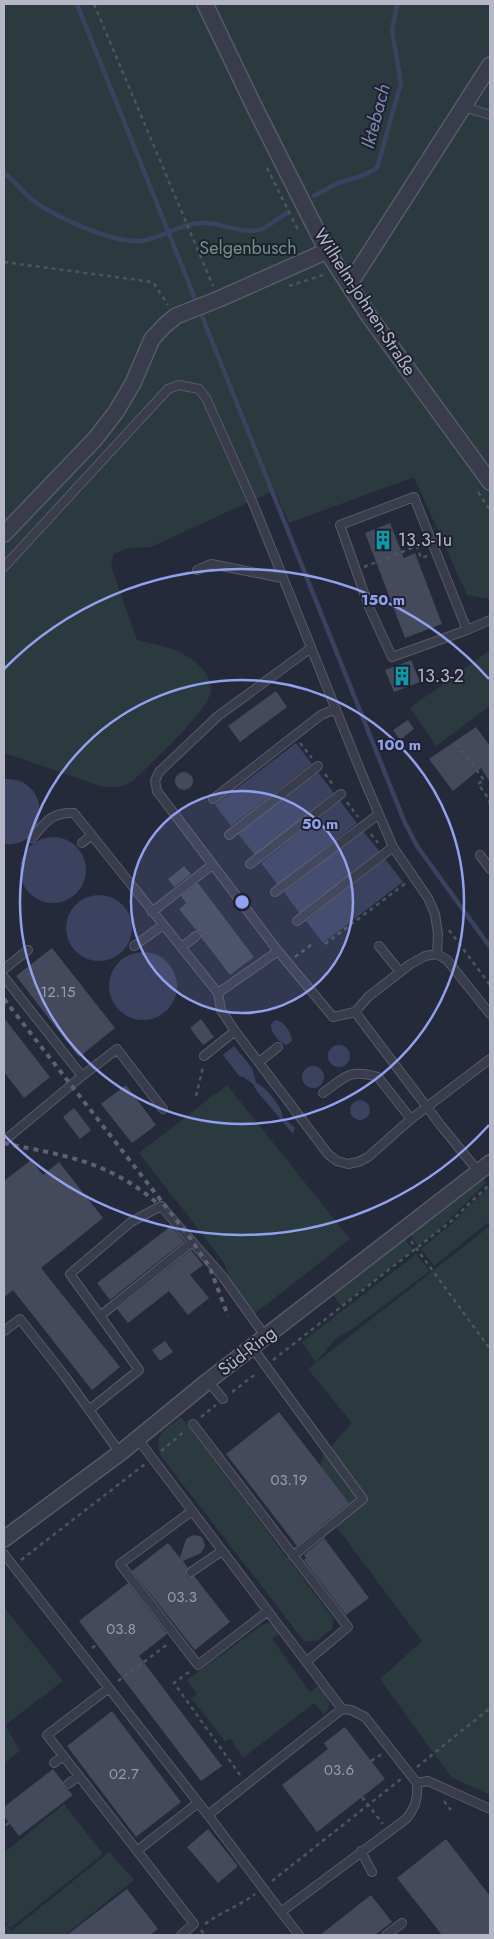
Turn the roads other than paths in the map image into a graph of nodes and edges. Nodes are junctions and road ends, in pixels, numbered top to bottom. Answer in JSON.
{"nodes":[{"id":1,"x":205,"y":4,"type":"edge"},
{"id":2,"x":490,"y":65,"type":"edge"},
{"id":3,"x":464,"y":107,"type":"junction"},
{"id":4,"x":490,"y":115,"type":"edge"},
{"id":5,"x":327,"y":251,"type":"junction"},
{"id":6,"x":349,"y":285,"type":"junction"},
{"id":7,"x":490,"y":482,"type":"edge"},
{"id":8,"x":4,"y":534,"type":"edge"},
{"id":9,"x":4,"y":567,"type":"edge"},
{"id":10,"x":197,"y":570,"type":"dead end"},
{"id":11,"x":282,"y":578,"type":"junction"},
{"id":12,"x":490,"y":620,"type":"edge"},
{"id":13,"x":467,"y":630,"type":"junction"},
{"id":14,"x":311,"y":648,"type":"junction"},
{"id":15,"x":336,"y":709,"type":"junction"},
{"id":16,"x":318,"y":766,"type":"dead end"},
{"id":17,"x":341,"y":794,"type":"dead end"},
{"id":18,"x":213,"y":799,"type":"dead end"},
{"id":19,"x":379,"y":814,"type":"junction"},
{"id":20,"x":92,"y":835,"type":"junction"},
{"id":21,"x":229,"y":835,"type":"dead end"},
{"id":22,"x":32,"y":838,"type":"dead end"},
{"id":23,"x":82,"y":843,"type":"dead end"},
{"id":24,"x":393,"y":847,"type":"junction"},
{"id":25,"x":480,"y":855,"type":"dead end"},
{"id":26,"x":250,"y":864,"type":"dead end"},
{"id":27,"x":212,"y":865,"type":"junction"},
{"id":28,"x":490,"y":868,"type":"edge"},
{"id":29,"x":275,"y":892,"type":"dead end"},
{"id":30,"x":152,"y":912,"type":"junction"},
{"id":31,"x":297,"y":921,"type":"dead end"},
{"id":32,"x":163,"y":925,"type":"junction"},
{"id":33,"x":196,"y":936,"type":"dead end"},
{"id":34,"x":134,"y":946,"type":"dead end"},
{"id":35,"x":379,"y":946,"type":"dead end"},
{"id":36,"x":182,"y":947,"type":"junction"},
{"id":37,"x":28,"y":950,"type":"dead end"},
{"id":38,"x":278,"y":950,"type":"junction"},
{"id":39,"x":437,"y":954,"type":"junction"},
{"id":40,"x":4,"y":969,"type":"edge"},
{"id":41,"x":400,"y":972,"type":"junction"},
{"id":42,"x":4,"y":977,"type":"edge"},
{"id":43,"x":218,"y":993,"type":"junction"},
{"id":44,"x":355,"y":1012,"type":"junction"},
{"id":45,"x":490,"y":1014,"type":"edge"},
{"id":46,"x":234,"y":1031,"type":"junction"},
{"id":47,"x":278,"y":1047,"type":"dead end"},
{"id":48,"x":204,"y":1056,"type":"road end"},
{"id":49,"x":490,"y":1059,"type":"edge"},
{"id":50,"x":259,"y":1062,"type":"junction"},
{"id":51,"x":82,"y":1076,"type":"junction"},
{"id":52,"x":323,"y":1093,"type":"dead end"},
{"id":53,"x":428,"y":1108,"type":"junction"},
{"id":54,"x":163,"y":1109,"type":"dead end"},
{"id":55,"x":411,"y":1119,"type":"junction"},
{"id":56,"x":4,"y":1141,"type":"edge"},
{"id":57,"x":484,"y":1167,"type":"edge"},
{"id":58,"x":192,"y":1242,"type":"junction"},
{"id":59,"x":100,"y":1316,"type":"junction"},
{"id":60,"x":4,"y":1331,"type":"edge"},
{"id":61,"x":265,"y":1336,"type":"junction"},
{"id":62,"x":252,"y":1346,"type":"junction"},
{"id":63,"x":208,"y":1381,"type":"junction"},
{"id":64,"x":223,"y":1399,"type":"road end"},
{"id":65,"x":89,"y":1410,"type":"junction"},
{"id":66,"x":193,"y":1424,"type":"road end"},
{"id":67,"x":137,"y":1438,"type":"junction"},
{"id":68,"x":120,"y":1453,"type":"junction"},
{"id":69,"x":192,"y":1511,"type":"junction"},
{"id":70,"x":4,"y":1539,"type":"edge"},
{"id":71,"x":222,"y":1551,"type":"junction"},
{"id":72,"x":4,"y":1554,"type":"edge"},
{"id":73,"x":293,"y":1556,"type":"junction"},
{"id":74,"x":191,"y":1572,"type":"dead end"},
{"id":75,"x":268,"y":1612,"type":"junction"},
{"id":76,"x":306,"y":1662,"type":"junction"},
{"id":77,"x":109,"y":1688,"type":"junction"},
{"id":78,"x":342,"y":1709,"type":"junction"},
{"id":79,"x":63,"y":1756,"type":"junction"},
{"id":80,"x":54,"y":1764,"type":"dead end"},
{"id":81,"x":79,"y":1776,"type":"junction"},
{"id":82,"x":417,"y":1783,"type":"junction"},
{"id":83,"x":68,"y":1784,"type":"dead end"},
{"id":84,"x":198,"y":1802,"type":"junction"},
{"id":85,"x":490,"y":1809,"type":"edge"},
{"id":86,"x":208,"y":1815,"type":"junction"},
{"id":87,"x":138,"y":1850,"type":"junction"},
{"id":88,"x":361,"y":1851,"type":"junction"},
{"id":89,"x":372,"y":1872,"type":"dead end"},
{"id":90,"x":281,"y":1912,"type":"junction"},
{"id":91,"x":402,"y":1923,"type":"dead end"},
{"id":92,"x":181,"y":1935,"type":"edge"},
{"id":93,"x":299,"y":1935,"type":"edge"},
{"id":94,"x":386,"y":1935,"type":"edge"}],
"edges":[{"from":1,"to":5,"type":"street","name":"Wilhelm-Johnen-Straße"},
{"from":2,"to":3,"type":"street"},
{"from":3,"to":4,"type":"lane"},
{"from":3,"to":6,"type":"street"},
{"from":5,"to":6,"type":"street","name":"Wilhelm-Johnen-Straße"},
{"from":5,"to":8,"type":"street"},
{"from":6,"to":7,"type":"street","name":"Wilhelm-Johnen-Straße"},
{"from":9,"to":11,"type":"lane"},
{"from":10,"to":11,"type":"lane"},
{"from":11,"to":14,"type":"lane"},
{"from":12,"to":13,"type":"lane"},
{"from":13,"to":13,"type":"lane"},
{"from":14,"to":15,"type":"lane"},
{"from":14,"to":27,"type":"lane"},
{"from":15,"to":18,"type":"lane"},
{"from":15,"to":19,"type":"lane"},
{"from":16,"to":21,"type":"lane"},
{"from":17,"to":26,"type":"lane"},
{"from":19,"to":24,"type":"lane"},
{"from":19,"to":29,"type":"lane"},
{"from":20,"to":22,"type":"lane"},
{"from":20,"to":23,"type":"lane"},
{"from":20,"to":30,"type":"lane"},
{"from":24,"to":31,"type":"lane"},
{"from":24,"to":39,"type":"lane"},
{"from":25,"to":28,"type":"lane"},
{"from":27,"to":30,"type":"lane"},
{"from":27,"to":38,"type":"lane"},
{"from":30,"to":32,"type":"lane"},
{"from":32,"to":34,"type":"lane"},
{"from":32,"to":36,"type":"lane"},
{"from":33,"to":36,"type":"lane"},
{"from":35,"to":41,"type":"lane"},
{"from":36,"to":43,"type":"lane"},
{"from":37,"to":40,"type":"lane"},
{"from":38,"to":43,"type":"lane"},
{"from":38,"to":44,"type":"lane"},
{"from":39,"to":41,"type":"lane"},
{"from":39,"to":45,"type":"lane"},
{"from":41,"to":44,"type":"lane"},
{"from":42,"to":51,"type":"lane"},
{"from":43,"to":46,"type":"lane"},
{"from":44,"to":53,"type":"lane"},
{"from":46,"to":48,"type":"lane"},
{"from":46,"to":50,"type":"lane"},
{"from":47,"to":50,"type":"lane"},
{"from":49,"to":53,"type":"lane"},
{"from":50,"to":55,"type":"lane"},
{"from":51,"to":54,"type":"lane"},
{"from":51,"to":56,"type":"lane"},
{"from":52,"to":55,"type":"lane"},
{"from":53,"to":55,"type":"lane"},
{"from":53,"to":57,"type":"lane"},
{"from":57,"to":61,"type":"street","name":"Süd-Ring"},
{"from":58,"to":59,"type":"lane"},
{"from":58,"to":59,"type":"lane"},
{"from":58,"to":61,"type":"lane"},
{"from":59,"to":65,"type":"lane"},
{"from":60,"to":65,"type":"lane"},
{"from":61,"to":62,"type":"street","name":"Süd-Ring"},
{"from":62,"to":63,"type":"street","name":"Süd-Ring"},
{"from":62,"to":73,"type":"lane"},
{"from":63,"to":64,"type":"lane"},
{"from":63,"to":67,"type":"street","name":"Süd-Ring"},
{"from":65,"to":68,"type":"lane"},
{"from":66,"to":73,"type":"lane"},
{"from":67,"to":68,"type":"street","name":"Süd-Ring"},
{"from":67,"to":69,"type":"lane"},
{"from":68,"to":70,"type":"street","name":"Süd-Ring"},
{"from":69,"to":71,"type":"lane"},
{"from":69,"to":75,"type":"lane"},
{"from":71,"to":74,"type":"lane"},
{"from":71,"to":75,"type":"lane"},
{"from":72,"to":77,"type":"lane"},
{"from":73,"to":76,"type":"lane"},
{"from":75,"to":76,"type":"lane"},
{"from":76,"to":78,"type":"lane"},
{"from":77,"to":79,"type":"lane"},
{"from":77,"to":84,"type":"lane"},
{"from":78,"to":82,"type":"lane"},
{"from":78,"to":86,"type":"lane"},
{"from":79,"to":80,"type":"lane"},
{"from":79,"to":81,"type":"lane"},
{"from":81,"to":83,"type":"lane"},
{"from":81,"to":87,"type":"lane"},
{"from":82,"to":85,"type":"lane"},
{"from":82,"to":88,"type":"lane"},
{"from":84,"to":86,"type":"lane"},
{"from":84,"to":87,"type":"lane"},
{"from":86,"to":90,"type":"lane"},
{"from":87,"to":92,"type":"lane"},
{"from":88,"to":89,"type":"lane"},
{"from":88,"to":90,"type":"lane"},
{"from":90,"to":93,"type":"lane"},
{"from":91,"to":94,"type":"lane"}]}
